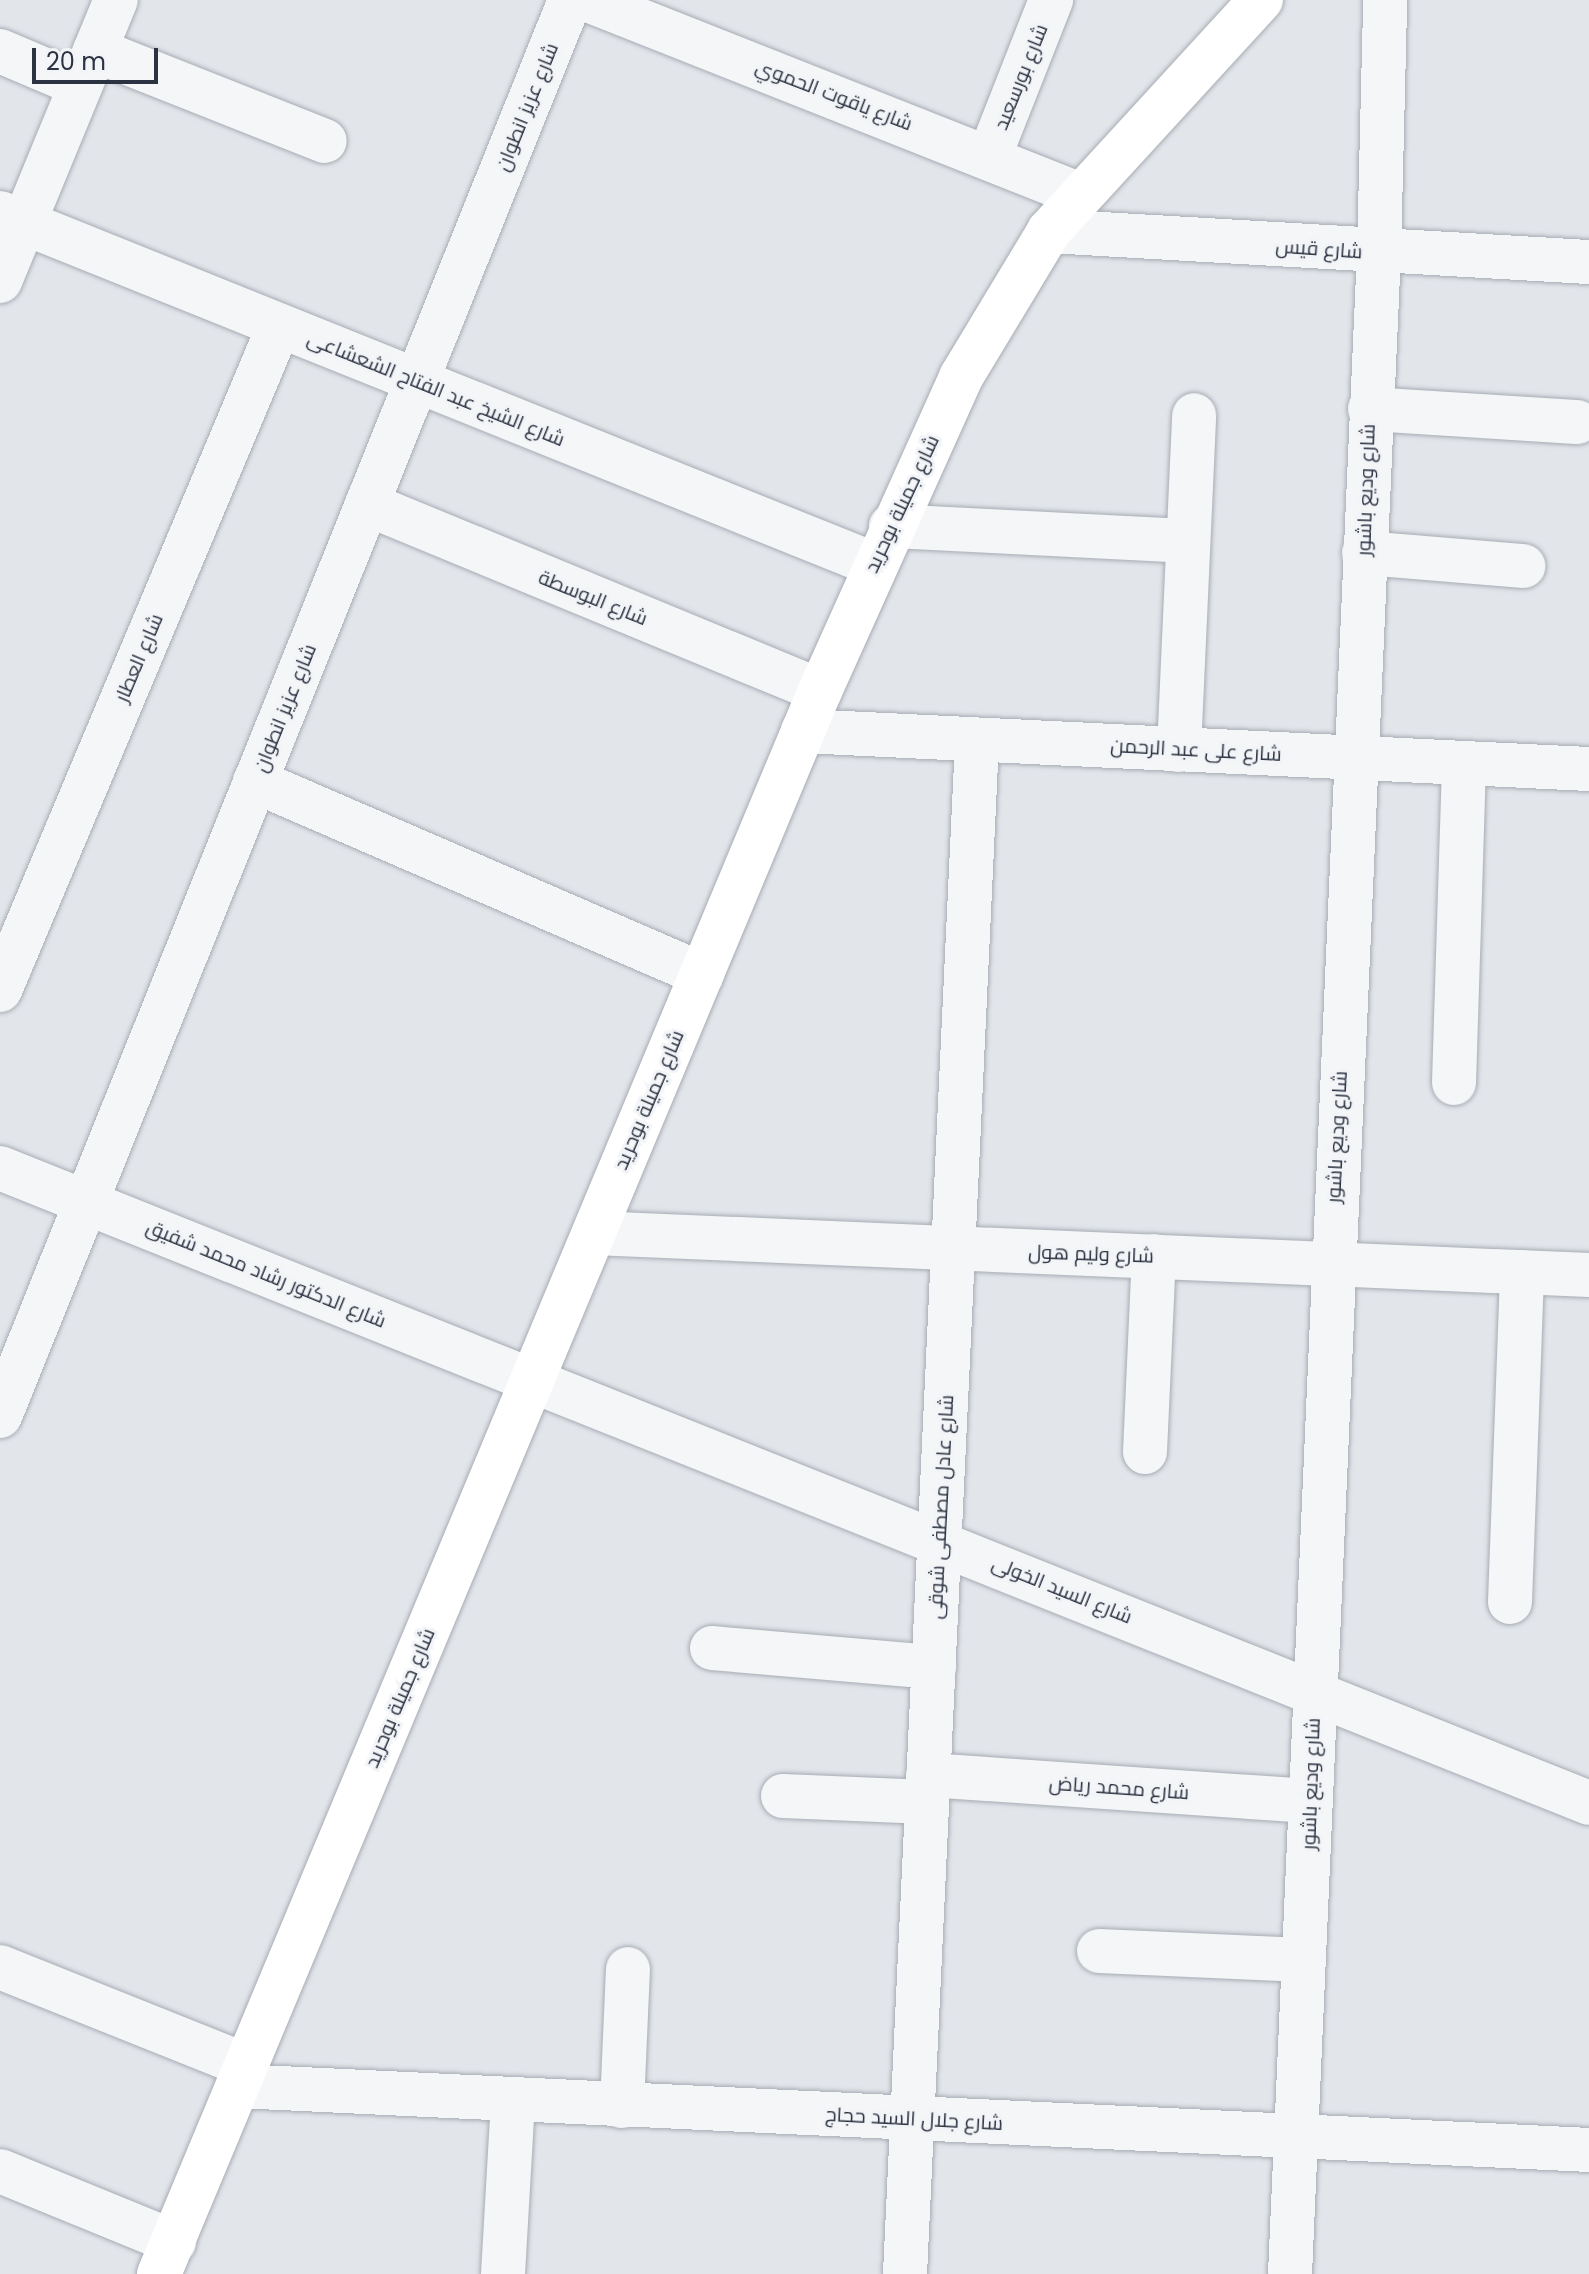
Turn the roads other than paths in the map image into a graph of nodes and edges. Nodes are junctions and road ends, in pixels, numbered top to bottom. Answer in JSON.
{"nodes":[{"id":1,"x":116,"y":0,"type":"edge"},
{"id":2,"x":570,"y":0,"type":"edge"},
{"id":3,"x":588,"y":0,"type":"edge"},
{"id":4,"x":1051,"y":0,"type":"edge"},
{"id":5,"x":1261,"y":0,"type":"edge"},
{"id":6,"x":1385,"y":0,"type":"edge"},
{"id":7,"x":0,"y":51,"type":"edge"},
{"id":8,"x":88,"y":68,"type":"junction"},
{"id":9,"x":325,"y":141,"type":"dead end"},
{"id":10,"x":990,"y":155,"type":"junction"},
{"id":11,"x":1078,"y":194,"type":"junction"},
{"id":12,"x":12,"y":218,"type":"edge"},
{"id":13,"x":1049,"y":231,"type":"junction"},
{"id":14,"x":1379,"y":253,"type":"junction"},
{"id":15,"x":1589,"y":262,"type":"edge"},
{"id":16,"x":0,"y":281,"type":"edge"},
{"id":17,"x":279,"y":326,"type":"junction"},
{"id":18,"x":416,"y":381,"type":"junction"},
{"id":19,"x":1370,"y":409,"type":"junction"},
{"id":20,"x":1194,"y":415,"type":"dead end"},
{"id":21,"x":1578,"y":422,"type":"dead end"},
{"id":22,"x":367,"y":504,"type":"junction"},
{"id":23,"x":891,"y":526,"type":"junction"},
{"id":24,"x":1188,"y":541,"type":"junction"},
{"id":25,"x":1364,"y":553,"type":"junction"},
{"id":26,"x":873,"y":564,"type":"junction"},
{"id":27,"x":1523,"y":566,"type":"dead end"},
{"id":28,"x":820,"y":691,"type":"junction"},
{"id":29,"x":803,"y":731,"type":"junction"},
{"id":30,"x":977,"y":740,"type":"junction"},
{"id":31,"x":1179,"y":750,"type":"junction"},
{"id":32,"x":1355,"y":758,"type":"junction"},
{"id":33,"x":1464,"y":763,"type":"junction"},
{"id":34,"x":1589,"y":769,"type":"edge"},
{"id":35,"x":255,"y":781,"type":"junction"},
{"id":36,"x":702,"y":974,"type":"junction"},
{"id":37,"x":0,"y":990,"type":"edge"},
{"id":38,"x":1454,"y":1083,"type":"dead end"},
{"id":39,"x":0,"y":1168,"type":"edge"},
{"id":40,"x":86,"y":1202,"type":"junction"},
{"id":41,"x":594,"y":1233,"type":"junction"},
{"id":42,"x":954,"y":1249,"type":"junction"},
{"id":43,"x":1154,"y":1256,"type":"junction"},
{"id":44,"x":1332,"y":1263,"type":"junction"},
{"id":45,"x":1522,"y":1272,"type":"junction"},
{"id":46,"x":1589,"y":1275,"type":"edge"},
{"id":47,"x":533,"y":1380,"type":"junction"},
{"id":48,"x":0,"y":1416,"type":"edge"},
{"id":49,"x":1145,"y":1452,"type":"dead end"},
{"id":50,"x":939,"y":1541,"type":"junction"},
{"id":51,"x":1510,"y":1602,"type":"dead end"},
{"id":52,"x":712,"y":1648,"type":"dead end"},
{"id":53,"x":934,"y":1667,"type":"junction"},
{"id":54,"x":1315,"y":1692,"type":"junction"},
{"id":55,"x":928,"y":1788,"type":"junction"},
{"id":56,"x":783,"y":1796,"type":"dead end"},
{"id":57,"x":1310,"y":1801,"type":"junction"},
{"id":58,"x":1589,"y":1803,"type":"edge"},
{"id":59,"x":1099,"y":1951,"type":"dead end"},
{"id":60,"x":1304,"y":1960,"type":"junction"},
{"id":61,"x":0,"y":1967,"type":"edge"},
{"id":62,"x":628,"y":1969,"type":"dead end"},
{"id":63,"x":243,"y":2076,"type":"junction"},
{"id":64,"x":513,"y":2101,"type":"junction"},
{"id":65,"x":622,"y":2106,"type":"junction"},
{"id":66,"x":912,"y":2119,"type":"junction"},
{"id":67,"x":1297,"y":2137,"type":"junction"},
{"id":68,"x":1589,"y":2150,"type":"edge"},
{"id":69,"x":0,"y":2171,"type":"edge"},
{"id":70,"x":166,"y":2258,"type":"edge"},
{"id":71,"x":503,"y":2274,"type":"edge"},
{"id":72,"x":905,"y":2274,"type":"edge"},
{"id":73,"x":1290,"y":2274,"type":"edge"}],
"edges":[{"from":1,"to":8,"type":"street"},
{"from":2,"to":18,"type":"street","name":"شارع عزيز انطوان"},
{"from":3,"to":10,"type":"street","name":"شارع ياقوت الحموي"},
{"from":4,"to":10,"type":"street","name":"شارع بورسعيد"},
{"from":5,"to":11,"type":"main road","name":"شارع جميلة بوحريد"},
{"from":6,"to":14,"type":"street","name":"شارع وديع باشور"},
{"from":7,"to":8,"type":"street"},
{"from":8,"to":9,"type":"street"},
{"from":8,"to":12,"type":"street"},
{"from":10,"to":11,"type":"street","name":"شارع ياقوت الحموي"},
{"from":11,"to":13,"type":"main road","name":"شارع جميلة بوحريد"},
{"from":12,"to":16,"type":"street"},
{"from":12,"to":17,"type":"street","name":"شارع الشيخ عبد الفتاح الشعشاعى"},
{"from":13,"to":14,"type":"street","name":"شارع قيس"},
{"from":13,"to":23,"type":"main road","name":"شارع جميلة بوحريد"},
{"from":14,"to":15,"type":"street","name":"شارع قيس"},
{"from":14,"to":19,"type":"street","name":"شارع وديع باشور"},
{"from":17,"to":18,"type":"street","name":"شارع الشيخ عبد الفتاح الشعشاعى"},
{"from":17,"to":37,"type":"street","name":"شارع العطار"},
{"from":18,"to":22,"type":"street","name":"شارع عزيز انطوان"},
{"from":18,"to":26,"type":"street","name":"شارع الشيخ عبد الفتاح الشعشاعى"},
{"from":19,"to":21,"type":"street"},
{"from":19,"to":25,"type":"street","name":"شارع وديع باشور"},
{"from":20,"to":24,"type":"street"},
{"from":22,"to":28,"type":"street","name":"شارع البوسطة"},
{"from":22,"to":35,"type":"street","name":"شارع عزيز انطوان"},
{"from":23,"to":24,"type":"street"},
{"from":23,"to":26,"type":"main road","name":"شارع جميلة بوحريد"},
{"from":24,"to":31,"type":"street"},
{"from":25,"to":27,"type":"street"},
{"from":25,"to":32,"type":"street","name":"شارع وديع باشور"},
{"from":26,"to":28,"type":"main road","name":"شارع جميلة بوحريد"},
{"from":28,"to":29,"type":"main road","name":"شارع جميلة بوحريد"},
{"from":29,"to":30,"type":"street","name":"شارع على عبد الرحمن"},
{"from":29,"to":36,"type":"main road","name":"شارع جميلة بوحريد"},
{"from":30,"to":31,"type":"street","name":"شارع على عبد الرحمن"},
{"from":30,"to":42,"type":"street","name":"شارع عادل مصطفى شوقى"},
{"from":31,"to":32,"type":"street","name":"شارع على عبد الرحمن"},
{"from":32,"to":33,"type":"street","name":"شارع على عبد الرحمن"},
{"from":32,"to":44,"type":"street","name":"شارع وديع باشور"},
{"from":33,"to":34,"type":"street","name":"شارع على عبد الرحمن"},
{"from":33,"to":38,"type":"street"},
{"from":35,"to":36,"type":"street"},
{"from":35,"to":40,"type":"street","name":"شارع عزيز انطوان"},
{"from":36,"to":41,"type":"main road","name":"شارع جميلة بوحريد"},
{"from":39,"to":40,"type":"street","name":"شارع الدكتور رشاد محمد شفيق"},
{"from":40,"to":47,"type":"street","name":"شارع الدكتور رشاد محمد شفيق"},
{"from":40,"to":48,"type":"street","name":"شارع عزيز انطوان"},
{"from":41,"to":42,"type":"street","name":"شارع وليم هول"},
{"from":41,"to":47,"type":"main road","name":"شارع جميلة بوحريد"},
{"from":42,"to":43,"type":"street","name":"شارع وليم هول"},
{"from":42,"to":50,"type":"street","name":"شارع عادل مصطفى شوقى"},
{"from":43,"to":44,"type":"street","name":"شارع وليم هول"},
{"from":43,"to":49,"type":"street"},
{"from":44,"to":45,"type":"street","name":"شارع وليم هول"},
{"from":44,"to":54,"type":"street","name":"شارع وديع باشور"},
{"from":45,"to":46,"type":"street","name":"شارع وليم هول"},
{"from":45,"to":51,"type":"street"},
{"from":47,"to":50,"type":"street","name":"شارع السيد الخولى"},
{"from":47,"to":63,"type":"main road","name":"شارع جميلة بوحريد"},
{"from":50,"to":53,"type":"street","name":"شارع عادل مصطفى شوقى"},
{"from":50,"to":54,"type":"street","name":"شارع السيد الخولى"},
{"from":52,"to":53,"type":"street"},
{"from":53,"to":55,"type":"street","name":"شارع عادل مصطفى شوقى"},
{"from":54,"to":57,"type":"street","name":"شارع وديع باشور"},
{"from":54,"to":58,"type":"street","name":"شارع السيد الخولى"},
{"from":55,"to":56,"type":"street","name":"شارع محمد رياض"},
{"from":55,"to":57,"type":"street","name":"شارع محمد رياض"},
{"from":55,"to":66,"type":"street","name":"شارع عادل مصطفى شوقى"},
{"from":57,"to":60,"type":"street","name":"شارع وديع باشور"},
{"from":59,"to":60,"type":"street"},
{"from":60,"to":67,"type":"street","name":"شارع وديع باشور"},
{"from":61,"to":63,"type":"street","name":"شارع جلال السيد حجاج"},
{"from":62,"to":65,"type":"street"},
{"from":63,"to":64,"type":"street","name":"شارع جلال السيد حجاج"},
{"from":63,"to":70,"type":"main road","name":"شارع جميلة بوحريد"},
{"from":64,"to":65,"type":"street","name":"شارع جلال السيد حجاج"},
{"from":64,"to":71,"type":"street"},
{"from":65,"to":66,"type":"street","name":"شارع جلال السيد حجاج"},
{"from":66,"to":67,"type":"street","name":"شارع جلال السيد حجاج"},
{"from":66,"to":72,"type":"street","name":"شارع عادل مصطفى شوقى"},
{"from":67,"to":68,"type":"street","name":"شارع جلال السيد حجاج"},
{"from":67,"to":73,"type":"street","name":"شارع وديع باشور"},
{"from":69,"to":70,"type":"street"}]}
